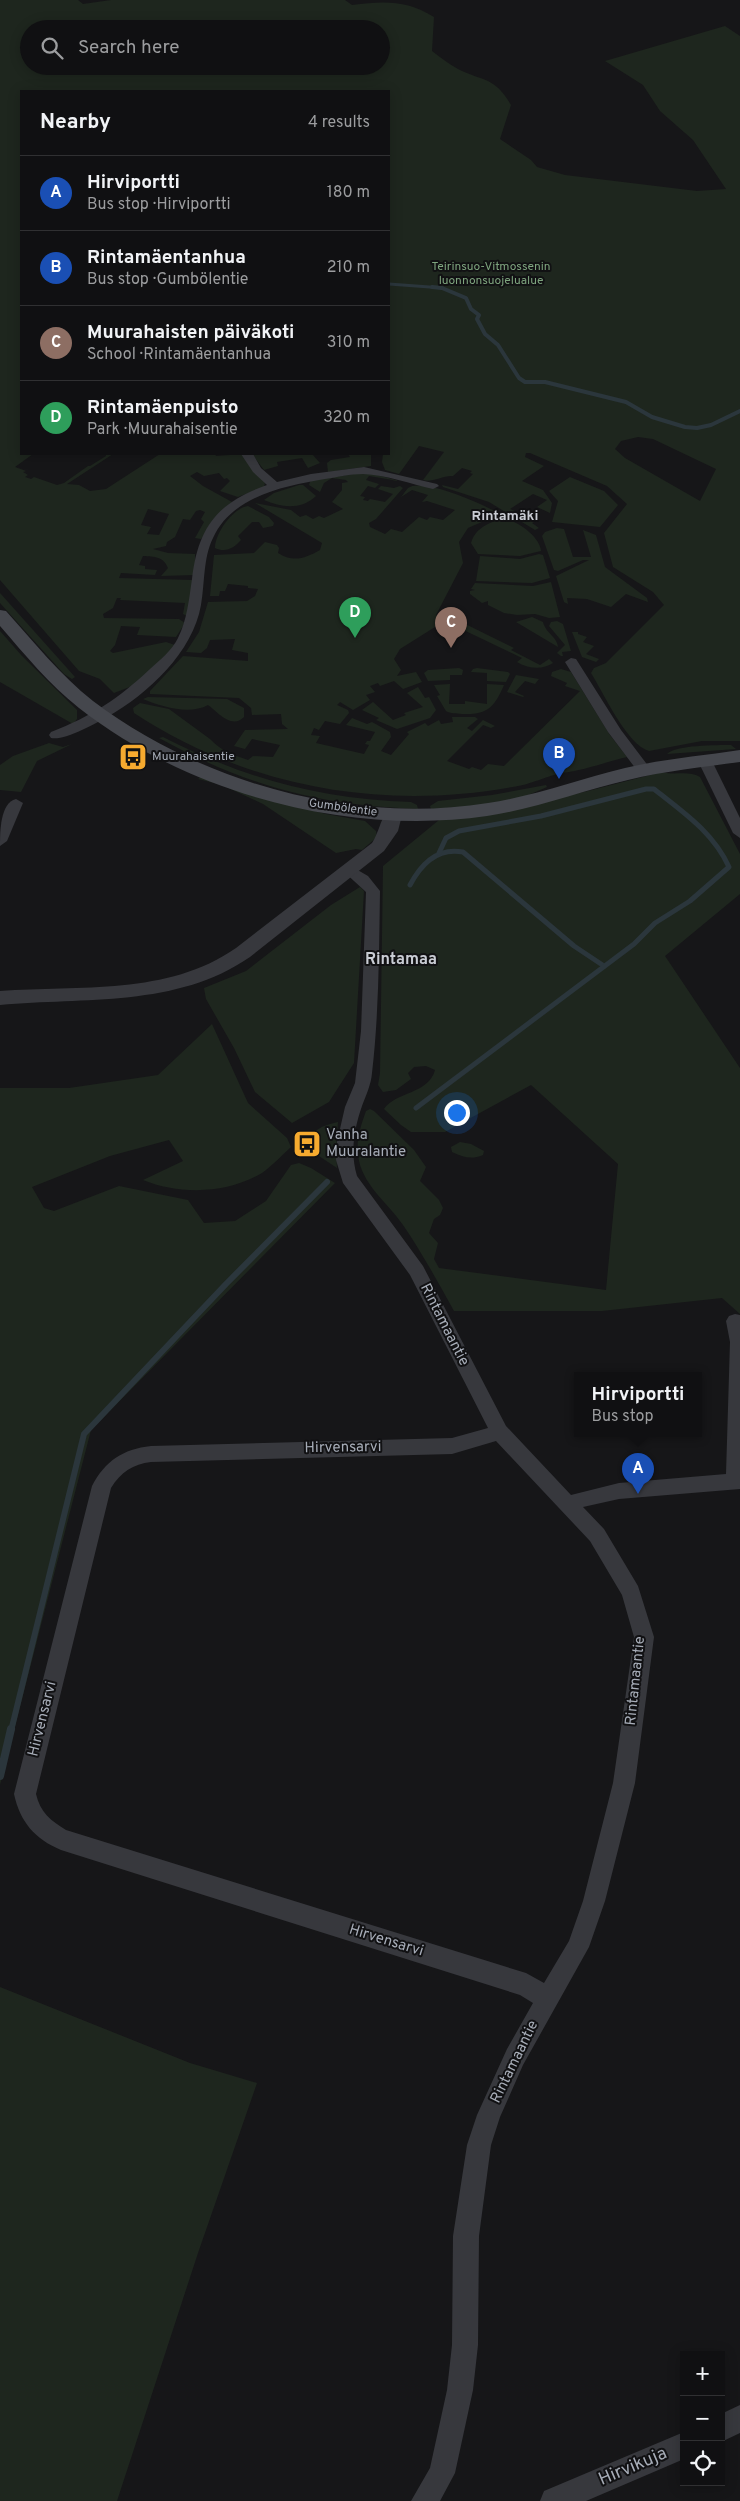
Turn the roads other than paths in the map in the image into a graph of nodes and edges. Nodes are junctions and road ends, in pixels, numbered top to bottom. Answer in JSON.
{"nodes":[{"id":1,"x":248,"y":455,"type":"edge"},
{"id":2,"x":275,"y":486,"type":"junction"},
{"id":3,"x":433,"y":486,"type":"dead end"},
{"id":4,"x":0,"y":615,"type":"edge"},
{"id":5,"x":572,"y":662,"type":"dead end"},
{"id":6,"x":102,"y":716,"type":"junction"},
{"id":7,"x":56,"y":734,"type":"dead end"},
{"id":8,"x":740,"y":756,"type":"edge"},
{"id":9,"x":705,"y":761,"type":"junction"},
{"id":10,"x":644,"y":770,"type":"junction"},
{"id":11,"x":16,"y":803,"type":"dead end"},
{"id":12,"x":393,"y":815,"type":"junction"},
{"id":13,"x":740,"y":834,"type":"edge"},
{"id":14,"x":0,"y":841,"type":"edge"},
{"id":15,"x":349,"y":870,"type":"junction"},
{"id":16,"x":0,"y":998,"type":"edge"},
{"id":17,"x":735,"y":1321,"type":"dead end"},
{"id":18,"x":499,"y":1432,"type":"junction"},
{"id":19,"x":737,"y":1481,"type":"edge"},
{"id":20,"x":568,"y":1504,"type":"junction"},
{"id":21,"x":548,"y":1999,"type":"junction"},
{"id":22,"x":740,"y":2418,"type":"edge"},
{"id":23,"x":725,"y":2427,"type":"edge"},
{"id":24,"x":680,"y":2447,"type":"edge"},
{"id":25,"x":425,"y":2501,"type":"edge"},
{"id":26,"x":554,"y":2501,"type":"edge"}],
"edges":[{"from":1,"to":2,"type":"street"},
{"from":2,"to":3,"type":"street"},
{"from":2,"to":6,"type":"street"},
{"from":4,"to":6,"type":"main road","name":"Gumbölentie"},
{"from":5,"to":10,"type":"street"},
{"from":6,"to":7,"type":"street"},
{"from":6,"to":12,"type":"main road","name":"Gumbölentie"},
{"from":8,"to":9,"type":"main road","name":"Gumbölentie"},
{"from":9,"to":10,"type":"main road","name":"Gumbölentie"},
{"from":9,"to":13,"type":"street"},
{"from":10,"to":12,"type":"main road","name":"Gumbölentie"},
{"from":11,"to":14,"type":"street"},
{"from":12,"to":15,"type":"street"},
{"from":15,"to":16,"type":"street"},
{"from":15,"to":18,"type":"street","name":"Rintamaantie"},
{"from":17,"to":19,"type":"street"},
{"from":18,"to":20,"type":"street","name":"Rintamaantie"},
{"from":18,"to":21,"type":"street","name":"Hirvensarvi"},
{"from":19,"to":20,"type":"street"},
{"from":20,"to":21,"type":"street","name":"Rintamaantie"},
{"from":21,"to":25,"type":"street","name":"Rintamaantie"},
{"from":22,"to":23,"type":"street"},
{"from":24,"to":26,"type":"street","name":"Hirvikuja"}]}
